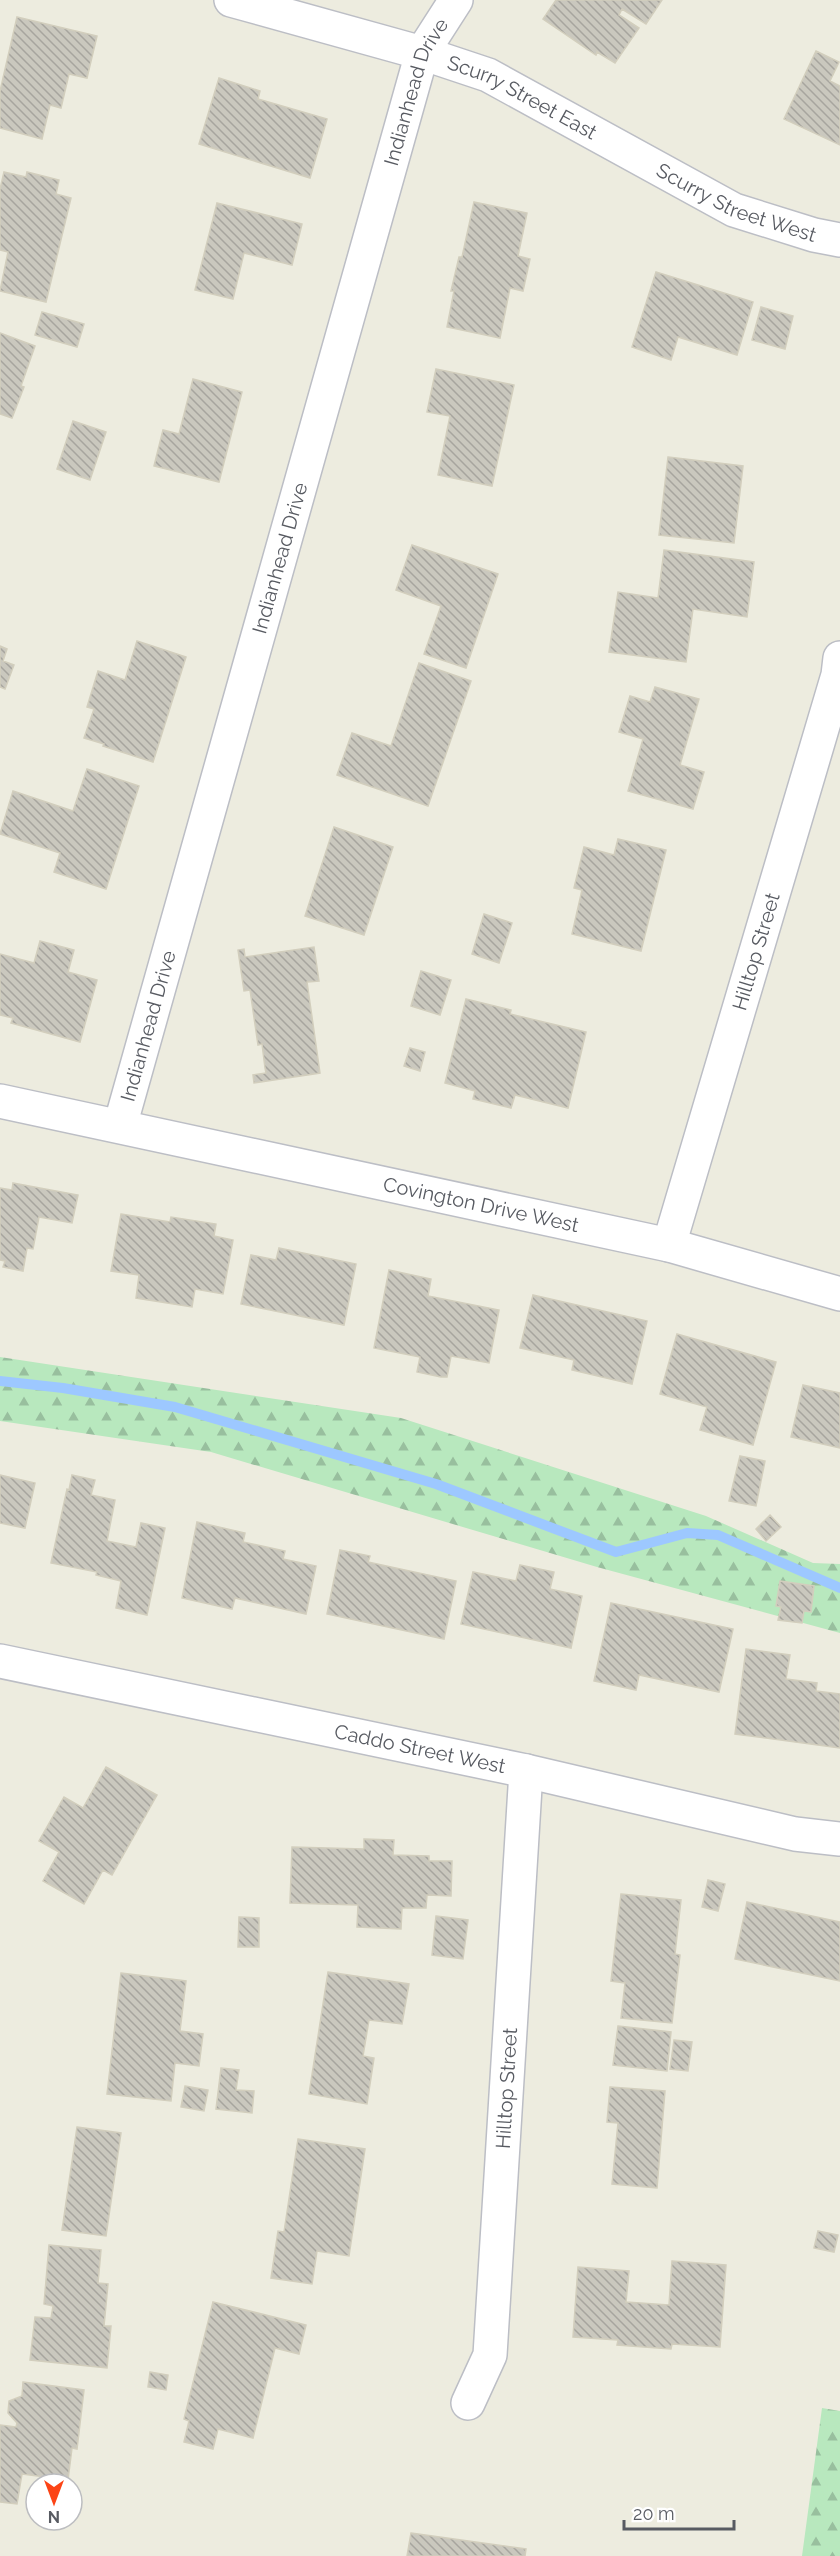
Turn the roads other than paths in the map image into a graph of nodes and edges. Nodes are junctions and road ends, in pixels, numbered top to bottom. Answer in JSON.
{"nodes":[{"id":1,"x":231,"y":0,"type":"edge"},
{"id":2,"x":456,"y":0,"type":"edge"},
{"id":3,"x":422,"y":53,"type":"junction"},
{"id":4,"x":635,"y":158,"type":"joint"},
{"id":5,"x":840,"y":240,"type":"edge"},
{"id":6,"x":840,"y":658,"type":"edge"},
{"id":7,"x":0,"y":1101,"type":"edge"},
{"id":8,"x":120,"y":1126,"type":"junction"},
{"id":9,"x":669,"y":1245,"type":"junction"},
{"id":10,"x":840,"y":1294,"type":"edge"},
{"id":11,"x":0,"y":1661,"type":"edge"},
{"id":12,"x":526,"y":1771,"type":"junction"},
{"id":13,"x":840,"y":1839,"type":"edge"},
{"id":14,"x":468,"y":2403,"type":"dead end"}],
"edges":[{"from":1,"to":3,"type":"street","name":"Scurry Street East"},
{"from":2,"to":3,"type":"street","name":"Indianhead Drive"},
{"from":3,"to":4,"type":"street","name":"Scurry Street East"},
{"from":3,"to":8,"type":"street","name":"Indianhead Drive"},
{"from":4,"to":5,"type":"street","name":"Scurry Street West"},
{"from":6,"to":9,"type":"street","name":"Hilltop Street"},
{"from":7,"to":8,"type":"street","name":"Covington Drive West"},
{"from":8,"to":9,"type":"street","name":"Covington Drive West"},
{"from":9,"to":10,"type":"street","name":"Covington Drive West"},
{"from":11,"to":12,"type":"street","name":"Caddo Street West"},
{"from":12,"to":13,"type":"street","name":"Caddo Street West"},
{"from":12,"to":14,"type":"street","name":"Hilltop Street"}]}
